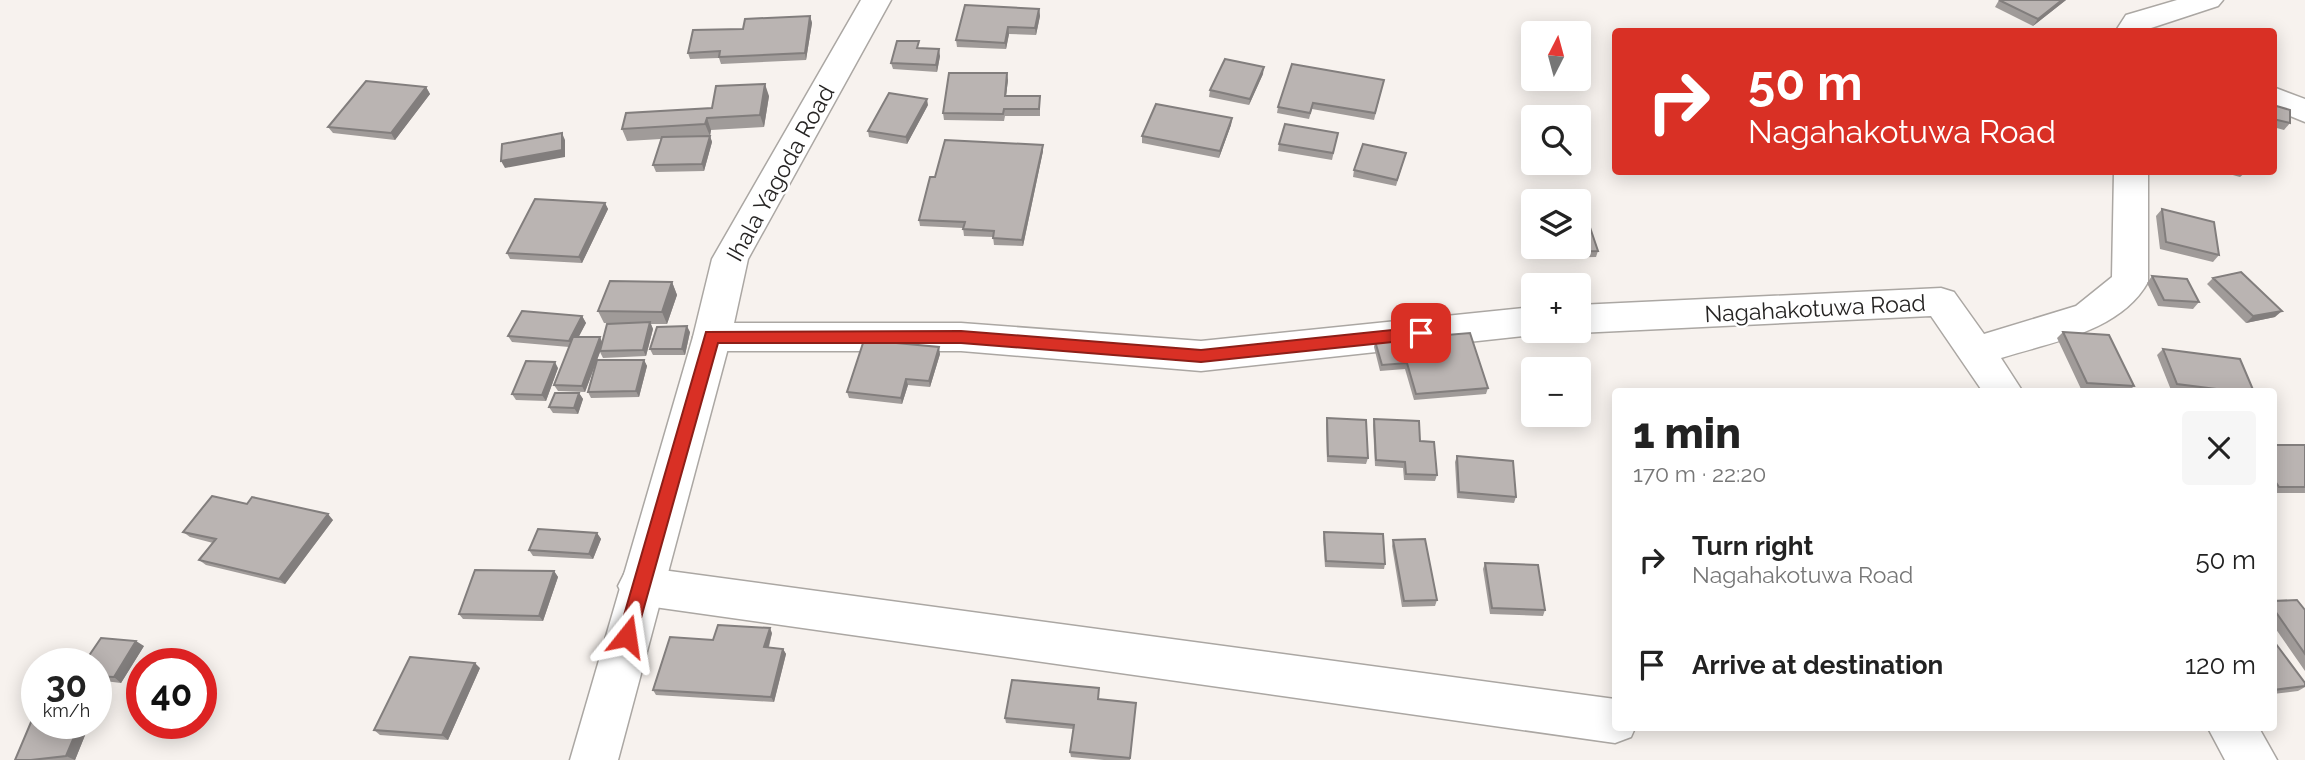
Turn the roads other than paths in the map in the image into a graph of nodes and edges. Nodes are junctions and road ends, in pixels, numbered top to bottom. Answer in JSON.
{"nodes":[{"id":1,"x":876,"y":0,"type":"edge"},
{"id":2,"x":2208,"y":0,"type":"edge"},
{"id":3,"x":2133,"y":28,"type":"edge"},
{"id":4,"x":2131,"y":175,"type":"edge"},
{"id":5,"x":1591,"y":318,"type":"edge"},
{"id":6,"x":1521,"y":322,"type":"edge"},
{"id":7,"x":712,"y":337,"type":"junction"},
{"id":8,"x":1976,"y":351,"type":"junction"},
{"id":9,"x":2001,"y":388,"type":"edge"},
{"id":10,"x":640,"y":586,"type":"junction"},
{"id":11,"x":1612,"y":721,"type":"edge"},
{"id":12,"x":2233,"y":731,"type":"edge"},
{"id":13,"x":594,"y":760,"type":"edge"},
{"id":14,"x":2253,"y":760,"type":"edge"}],
"edges":[{"from":1,"to":7,"type":"street","name":"Ihala Yagoda Road"},
{"from":2,"to":3,"type":"street"},
{"from":4,"to":8,"type":"street"},
{"from":5,"to":8,"type":"street","name":"Nagahakotuwa Road"},
{"from":6,"to":7,"type":"street"},
{"from":7,"to":10,"type":"street","name":"Ihala Yagoda Road"},
{"from":8,"to":9,"type":"street","name":"Nagahakotuwa Road"},
{"from":10,"to":11,"type":"street"},
{"from":10,"to":13,"type":"street","name":"Ihala Yagoda Road"},
{"from":12,"to":14,"type":"street"}]}
